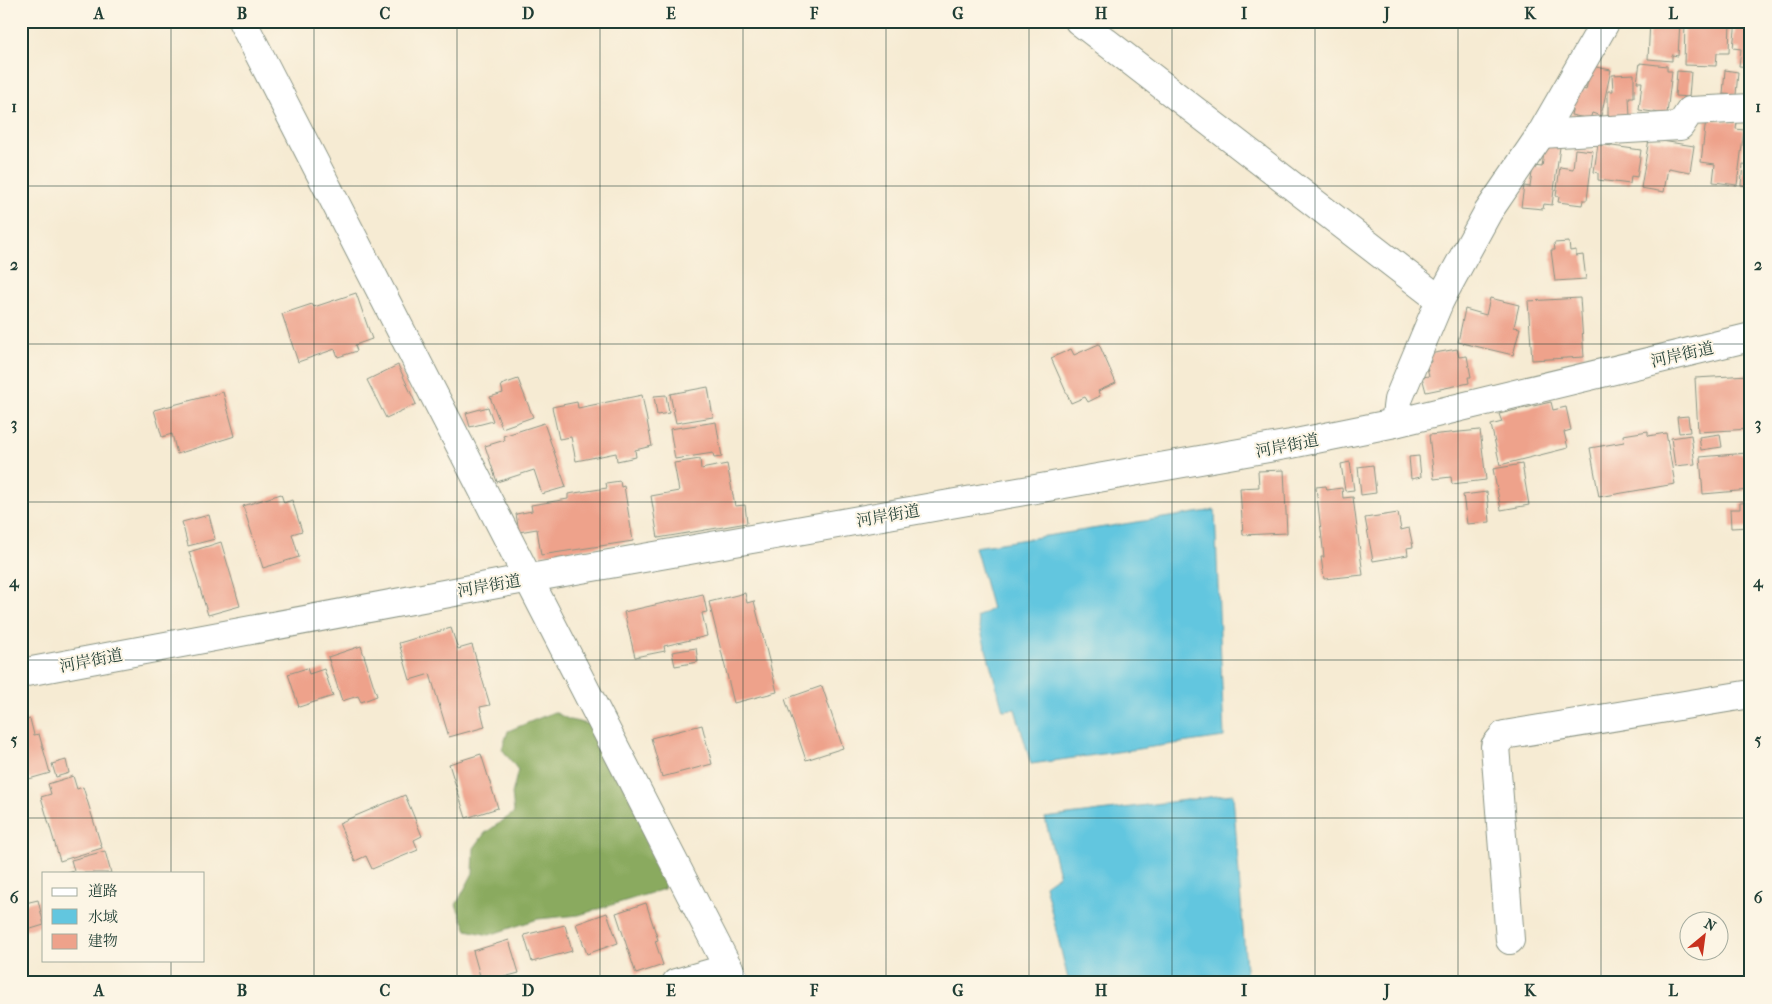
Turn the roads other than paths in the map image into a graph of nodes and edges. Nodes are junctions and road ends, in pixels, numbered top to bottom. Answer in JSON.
{"nodes":[{"id":1,"x":1079,"y":21,"type":"edge"},
{"id":2,"x":1606,"y":21,"type":"edge"},
{"id":3,"x":248,"y":23,"type":"edge"},
{"id":4,"x":1751,"y":108,"type":"edge"},
{"id":5,"x":1541,"y":134,"type":"junction"},
{"id":6,"x":1440,"y":300,"type":"junction"},
{"id":7,"x":1751,"y":338,"type":"edge"},
{"id":8,"x":1395,"y":422,"type":"junction"},
{"id":9,"x":530,"y":578,"type":"junction"},
{"id":10,"x":21,"y":673,"type":"edge"},
{"id":11,"x":1751,"y":694,"type":"edge"},
{"id":12,"x":1510,"y":940,"type":"dead end"},
{"id":13,"x":733,"y":975,"type":"edge"},
{"id":14,"x":676,"y":983,"type":"edge"}],
"edges":[{"from":1,"to":6,"type":"street"},
{"from":2,"to":5,"type":"street"},
{"from":3,"to":9,"type":"street"},
{"from":4,"to":5,"type":"street"},
{"from":5,"to":6,"type":"street"},
{"from":6,"to":8,"type":"street"},
{"from":7,"to":8,"type":"street","name":"河岸街道"},
{"from":8,"to":9,"type":"street","name":"河岸街道"},
{"from":9,"to":10,"type":"street","name":"河岸街道"},
{"from":9,"to":13,"type":"street"},
{"from":11,"to":12,"type":"street"},
{"from":13,"to":14,"type":"street"}]}
